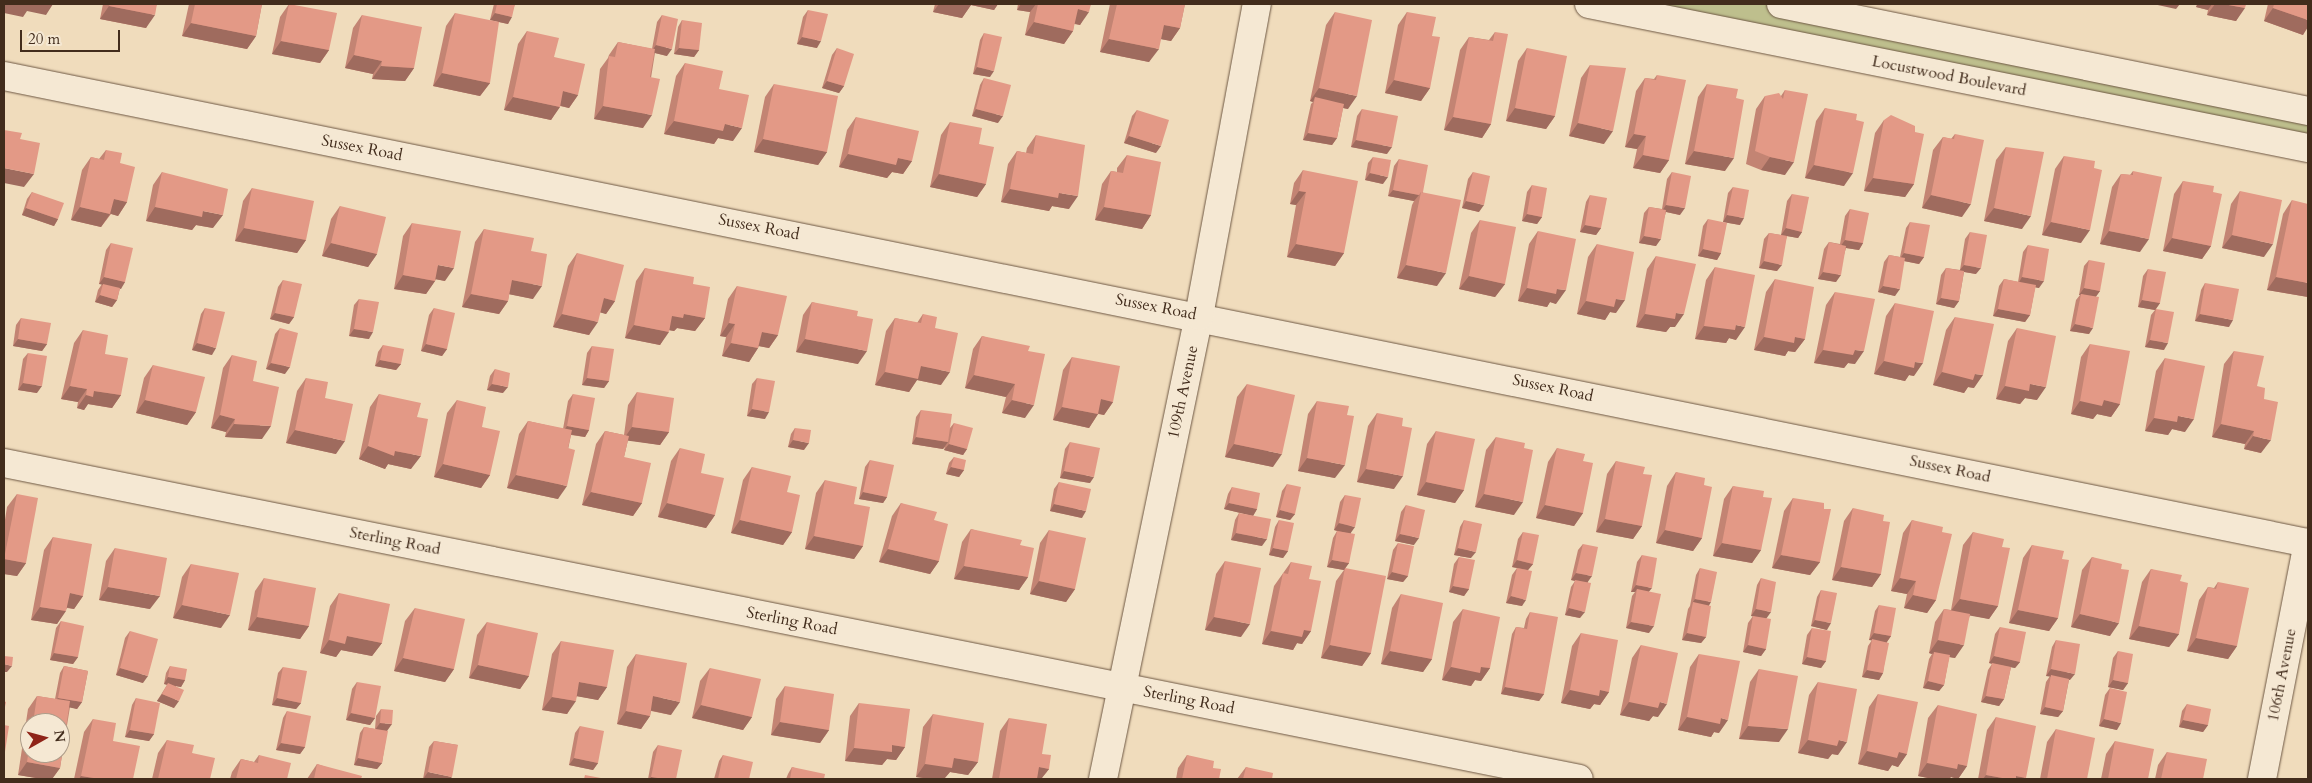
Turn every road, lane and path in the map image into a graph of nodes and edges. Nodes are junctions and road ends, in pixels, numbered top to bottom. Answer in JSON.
{"nodes":[{"id":1,"x":1257,"y":4,"type":"edge"},
{"id":2,"x":1589,"y":4,"type":"edge"},
{"id":3,"x":1781,"y":4,"type":"edge"},
{"id":4,"x":1836,"y":15,"type":"junction"},
{"id":5,"x":1829,"y":52,"type":"junction"},
{"id":6,"x":4,"y":76,"type":"edge"},
{"id":7,"x":2308,"y":110,"type":"edge"},
{"id":8,"x":2308,"y":148,"type":"edge"},
{"id":9,"x":1199,"y":316,"type":"junction"},
{"id":10,"x":4,"y":463,"type":"edge"},
{"id":11,"x":2308,"y":542,"type":"edge"},
{"id":12,"x":1122,"y":686,"type":"junction"},
{"id":13,"x":1102,"y":779,"type":"edge"},
{"id":14,"x":1580,"y":779,"type":"edge"},
{"id":15,"x":2262,"y":779,"type":"edge"}],
"edges":[{"from":1,"to":9,"type":"street","name":"109th Avenue"},
{"from":2,"to":5,"type":"street","name":"Locustwood Boulevard"},
{"from":3,"to":4,"type":"street"},
{"from":4,"to":5,"type":"street"},
{"from":4,"to":7,"type":"street"},
{"from":5,"to":8,"type":"street","name":"Locustwood Boulevard"},
{"from":6,"to":9,"type":"street","name":"Sussex Road"},
{"from":9,"to":11,"type":"street","name":"Sussex Road"},
{"from":9,"to":12,"type":"street","name":"109th Avenue"},
{"from":10,"to":12,"type":"street","name":"Sterling Road"},
{"from":11,"to":15,"type":"street","name":"106th Avenue"},
{"from":12,"to":13,"type":"street","name":"109th Avenue"},
{"from":12,"to":14,"type":"street","name":"Sterling Road"}]}
